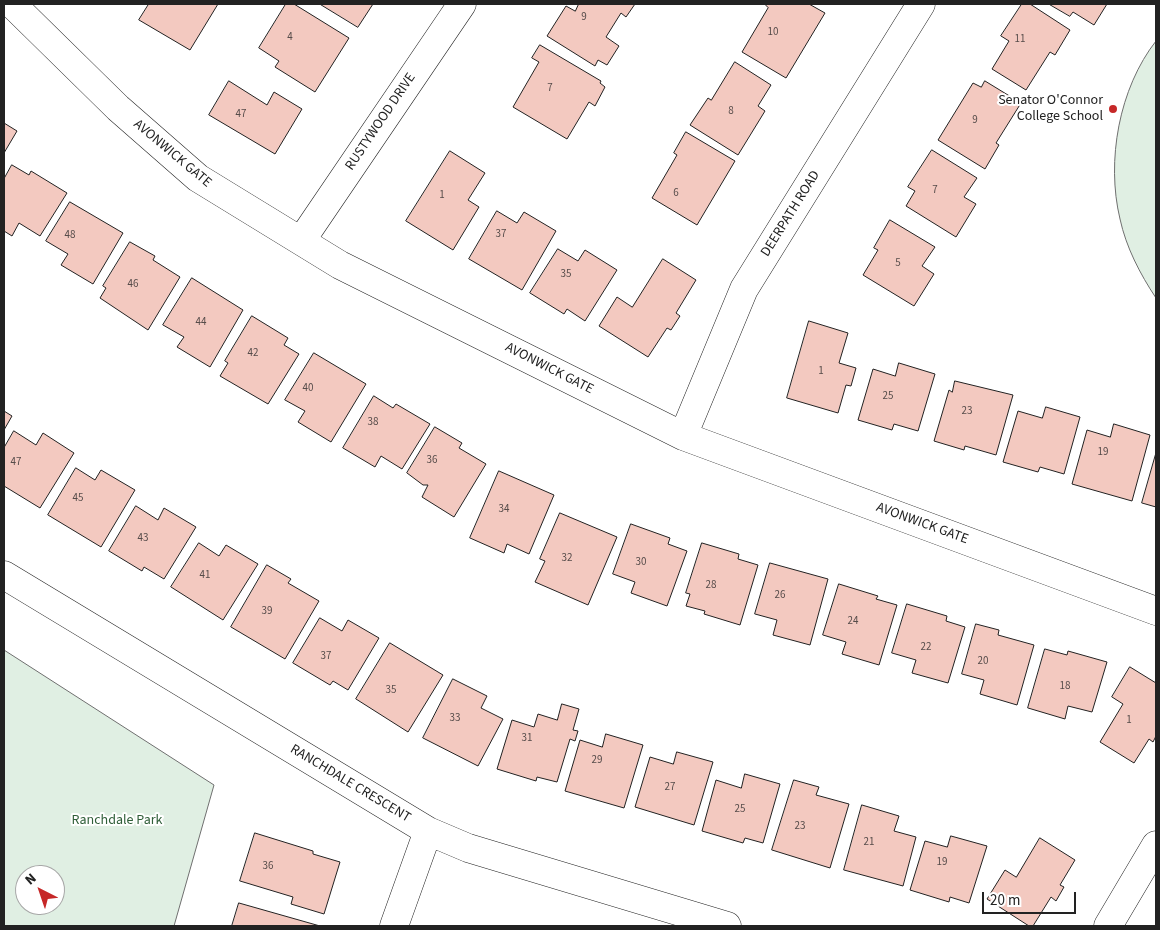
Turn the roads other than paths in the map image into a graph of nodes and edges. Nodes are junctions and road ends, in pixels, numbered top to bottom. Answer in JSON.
{"nodes":[{"id":1,"x":12,"y":4,"type":"edge"},
{"id":2,"x":462,"y":4,"type":"edge"},
{"id":3,"x":921,"y":4,"type":"edge"},
{"id":4,"x":301,"y":241,"type":"junction"},
{"id":5,"x":683,"y":436,"type":"junction"},
{"id":6,"x":4,"y":575,"type":"edge"},
{"id":7,"x":1156,"y":611,"type":"edge"},
{"id":8,"x":428,"y":831,"type":"junction"},
{"id":9,"x":1156,"y":844,"type":"edge"},
{"id":10,"x":394,"y":926,"type":"edge"},
{"id":11,"x":727,"y":926,"type":"edge"},
{"id":12,"x":1108,"y":926,"type":"edge"}],
"edges":[{"from":1,"to":4,"type":"street","name":"AVONWICK GATE"},
{"from":2,"to":4,"type":"street","name":"RUSTYWOOD DRIVE"},
{"from":3,"to":5,"type":"street","name":"DEERPATH ROAD"},
{"from":4,"to":5,"type":"street","name":"AVONWICK GATE"},
{"from":5,"to":7,"type":"street","name":"AVONWICK GATE"},
{"from":6,"to":8,"type":"street","name":"RANCHDALE CRESCENT"},
{"from":8,"to":10,"type":"street"},
{"from":8,"to":11,"type":"street","name":"RANCHDALE CRESCENT"},
{"from":9,"to":12,"type":"street"}]}
